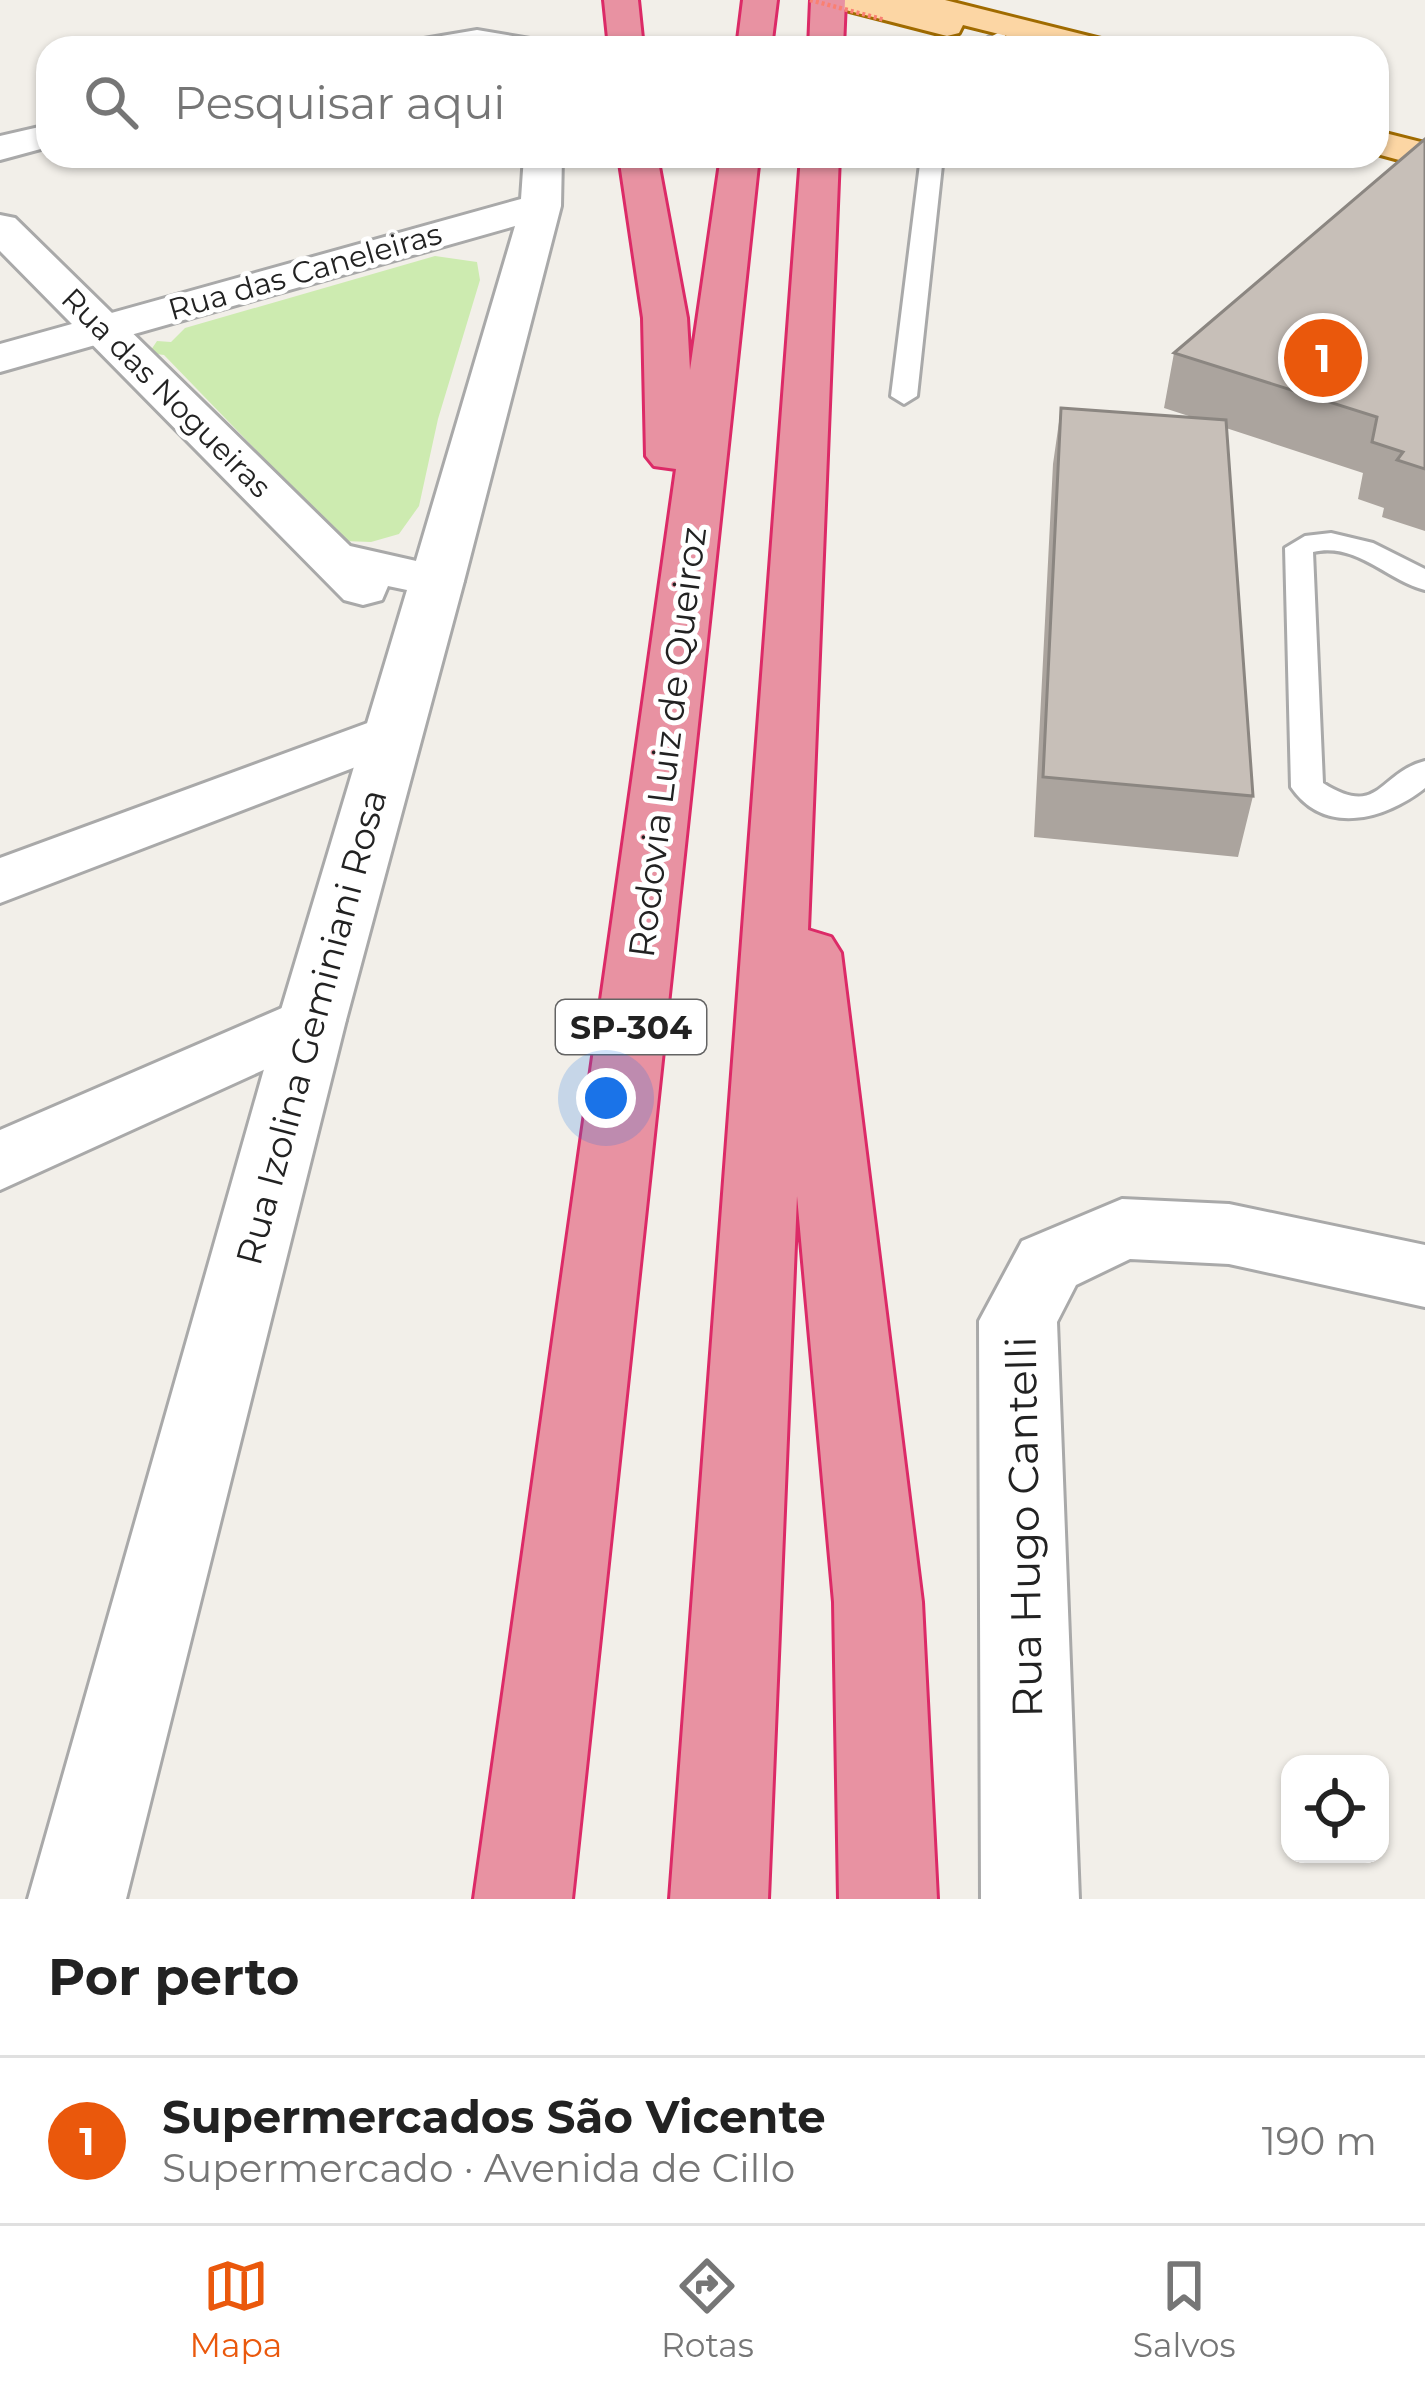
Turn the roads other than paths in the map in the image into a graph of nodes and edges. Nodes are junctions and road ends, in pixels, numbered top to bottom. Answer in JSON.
{"nodes":[{"id":1,"x":621,"y":0,"type":"edge"},
{"id":2,"x":760,"y":0,"type":"edge"},
{"id":3,"x":829,"y":0,"type":"edge"},
{"id":4,"x":846,"y":0,"type":"edge"},
{"id":5,"x":941,"y":0,"type":"edge"},
{"id":6,"x":895,"y":11,"type":"edge"},
{"id":7,"x":625,"y":36,"type":"edge"},
{"id":8,"x":756,"y":36,"type":"edge"},
{"id":9,"x":827,"y":36,"type":"edge"},
{"id":10,"x":989,"y":36,"type":"edge"},
{"id":11,"x":995,"y":36,"type":"edge"},
{"id":12,"x":36,"y":139,"type":"edge"},
{"id":13,"x":0,"y":148,"type":"edge"},
{"id":14,"x":543,"y":168,"type":"edge"},
{"id":15,"x":640,"y":168,"type":"edge"},
{"id":16,"x":738,"y":168,"type":"edge"},
{"id":17,"x":819,"y":168,"type":"edge"},
{"id":18,"x":931,"y":168,"type":"edge"},
{"id":19,"x":541,"y":206,"type":"junction"},
{"id":20,"x":0,"y":227,"type":"edge"},
{"id":21,"x":102,"y":329,"type":"junction"},
{"id":22,"x":0,"y":358,"type":"edge"},
{"id":23,"x":904,"y":396,"type":"dead end"},
{"id":24,"x":1422,"y":579,"type":"edge"},
{"id":25,"x":428,"y":613,"type":"junction"},
{"id":26,"x":1425,"y":617,"type":"edge"},
{"id":27,"x":392,"y":732,"type":"junction"},
{"id":28,"x":788,"y":762,"type":"junction"},
{"id":29,"x":1425,"y":771,"type":"edge"},
{"id":30,"x":0,"y":882,"type":"edge"},
{"id":31,"x":312,"y":1020,"type":"junction"},
{"id":32,"x":1,"y":1160,"type":"edge"},
{"id":33,"x":1425,"y":1276,"type":"edge"},
{"id":34,"x":581,"y":1424,"type":"junction"},
{"id":35,"x":77,"y":1899,"type":"edge"},
{"id":36,"x":523,"y":1899,"type":"edge"},
{"id":37,"x":719,"y":1899,"type":"edge"},
{"id":38,"x":888,"y":1899,"type":"edge"},
{"id":39,"x":1030,"y":1899,"type":"edge"}],
"edges":[{"from":1,"to":7,"type":"highway"},
{"from":2,"to":8,"type":"highway"},
{"from":3,"to":9,"type":"highway"},
{"from":4,"to":6,"type":"main road"},
{"from":5,"to":11,"type":"main road"},
{"from":6,"to":10,"type":"main road"},
{"from":12,"to":13,"type":"street"},
{"from":14,"to":19,"type":"street","name":"Rua Izolina Geminiani Rosa"},
{"from":15,"to":34,"type":"highway"},
{"from":16,"to":34,"type":"highway","name":"Rodovia Luiz de Queiroz","number":"SP-304"},
{"from":17,"to":28,"type":"highway"},
{"from":18,"to":23,"type":"lane"},
{"from":19,"to":21,"type":"street","name":"Rua das Caneleiras"},
{"from":19,"to":25,"type":"street","name":"Rua Izolina Geminiani Rosa"},
{"from":20,"to":21,"type":"street","name":"Rua das Nogueiras"},
{"from":21,"to":22,"type":"street","name":"Rua das Caneleiras"},
{"from":21,"to":25,"type":"street","name":"Rua das Nogueiras"},
{"from":24,"to":26,"type":"lane"},
{"from":24,"to":29,"type":"lane"},
{"from":25,"to":27,"type":"street","name":"Rua Izolina Geminiani Rosa"},
{"from":27,"to":30,"type":"street"},
{"from":27,"to":31,"type":"street","name":"Rua Izolina Geminiani Rosa"},
{"from":28,"to":37,"type":"highway"},
{"from":28,"to":38,"type":"highway"},
{"from":31,"to":32,"type":"street"},
{"from":31,"to":35,"type":"street","name":"Rua Izolina Geminiani Rosa"},
{"from":33,"to":39,"type":"street","name":"Rua Hugo Cantelli"},
{"from":34,"to":36,"type":"highway","name":"Rodovia Luiz de Queiroz","number":"SP-304"}]}
